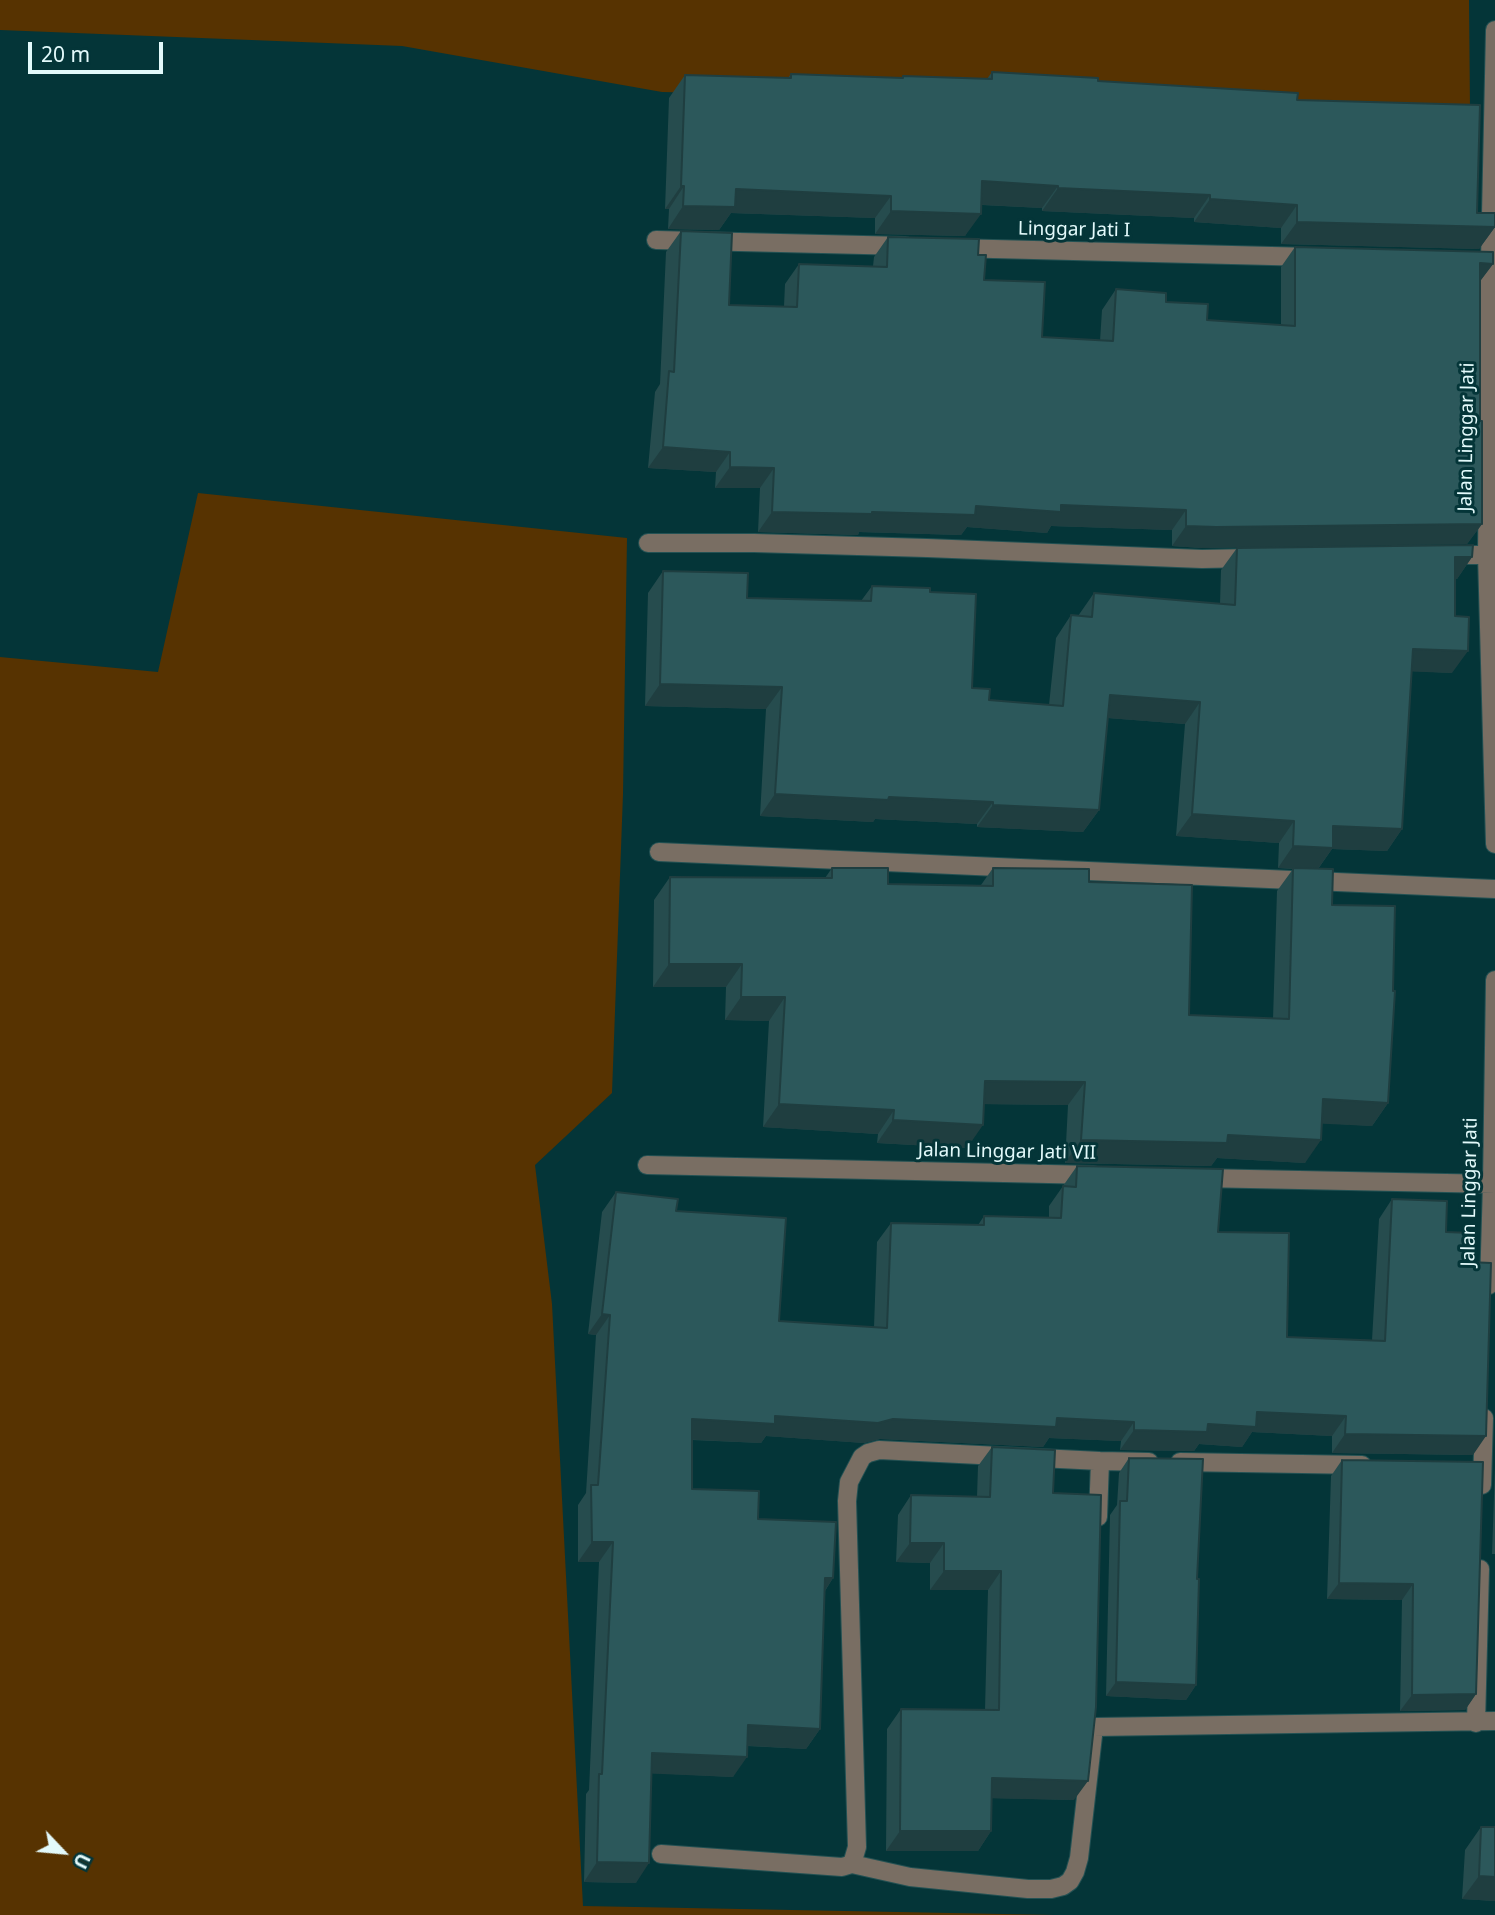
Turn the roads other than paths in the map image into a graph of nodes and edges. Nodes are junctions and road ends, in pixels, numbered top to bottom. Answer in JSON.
{"nodes":[{"id":1,"x":1495,"y":30,"type":"edge"},
{"id":2,"x":1494,"y":205,"type":"edge"},
{"id":3,"x":656,"y":240,"type":"dead end"},
{"id":4,"x":1323,"y":257,"type":"edge"},
{"id":5,"x":648,"y":543,"type":"dead end"},
{"id":6,"x":1486,"y":555,"type":"junction"},
{"id":7,"x":1432,"y":556,"type":"edge"},
{"id":8,"x":1270,"y":558,"type":"edge"},
{"id":9,"x":1495,"y":844,"type":"edge"},
{"id":10,"x":659,"y":852,"type":"dead end"},
{"id":11,"x":1495,"y":888,"type":"edge"},
{"id":12,"x":1495,"y":980,"type":"edge"},
{"id":13,"x":648,"y":1165,"type":"dead end"},
{"id":14,"x":1104,"y":1175,"type":"edge"},
{"id":15,"x":1188,"y":1177,"type":"edge"},
{"id":16,"x":1494,"y":1184,"type":"edge"},
{"id":17,"x":1488,"y":1306,"type":"edge"},
{"id":18,"x":1485,"y":1400,"type":"edge"},
{"id":19,"x":1100,"y":1461,"type":"junction"},
{"id":20,"x":1373,"y":1465,"type":"edge"},
{"id":21,"x":1481,"y":1507,"type":"edge"},
{"id":22,"x":1098,"y":1528,"type":"edge"},
{"id":23,"x":1480,"y":1548,"type":"edge"},
{"id":24,"x":1495,"y":1721,"type":"edge"},
{"id":25,"x":1476,"y":1723,"type":"junction"},
{"id":26,"x":660,"y":1854,"type":"dead end"},
{"id":27,"x":852,"y":1864,"type":"junction"}],
"edges":[{"from":1,"to":2,"type":"street","name":"Jalan Linggar Jati"},
{"from":2,"to":6,"type":"street","name":"Jalan Linggar Jati"},
{"from":3,"to":4,"type":"street","name":"Linggar Jati I"},
{"from":5,"to":8,"type":"street"},
{"from":6,"to":7,"type":"street"},
{"from":6,"to":9,"type":"street","name":"Jalan Linggar Jati"},
{"from":10,"to":11,"type":"street"},
{"from":12,"to":16,"type":"street","name":"Jalan Linggar Jati"},
{"from":13,"to":14,"type":"street","name":"Jalan Linggar Jati VII"},
{"from":15,"to":16,"type":"street"},
{"from":16,"to":17,"type":"street","name":"Jalan Linggar Jati"},
{"from":18,"to":21,"type":"street"},
{"from":19,"to":20,"type":"street"},
{"from":19,"to":22,"type":"street"},
{"from":19,"to":27,"type":"street"},
{"from":23,"to":25,"type":"street"},
{"from":24,"to":25,"type":"street"},
{"from":25,"to":27,"type":"street"},
{"from":26,"to":27,"type":"street"}]}
